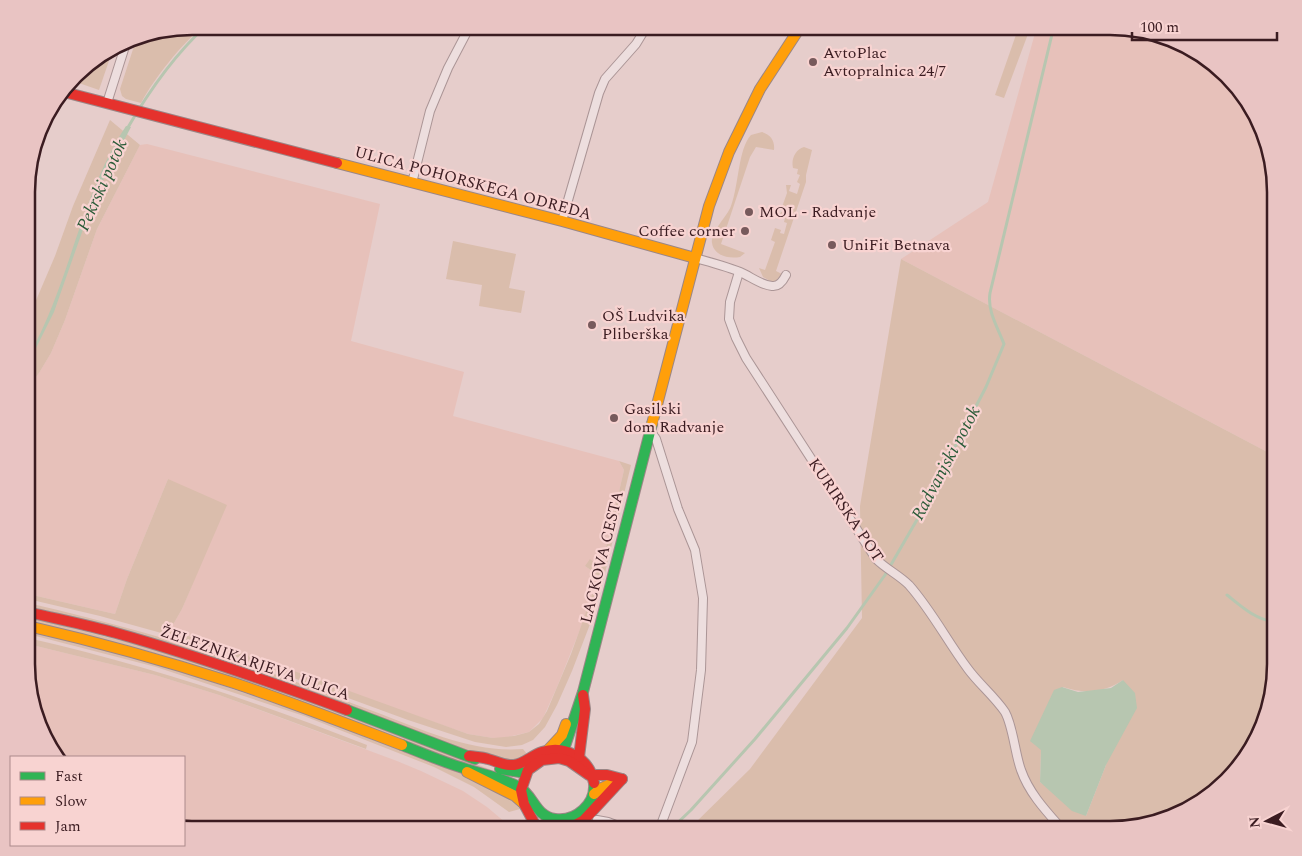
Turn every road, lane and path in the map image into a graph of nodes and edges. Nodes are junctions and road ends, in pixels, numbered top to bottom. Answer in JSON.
{"nodes":[{"id":1,"x":465,"y":35,"type":"edge"},
{"id":2,"x":641,"y":35,"type":"edge"},
{"id":3,"x":795,"y":35,"type":"edge"},
{"id":4,"x":124,"y":51,"type":"edge"},
{"id":5,"x":70,"y":94,"type":"edge"},
{"id":6,"x":107,"y":103,"type":"junction"},
{"id":7,"x":412,"y":182,"type":"junction"},
{"id":8,"x":562,"y":221,"type":"junction"},
{"id":9,"x":695,"y":258,"type":"junction"},
{"id":10,"x":740,"y":272,"type":"junction"},
{"id":11,"x":786,"y":275,"type":"dead end"},
{"id":12,"x":650,"y":430,"type":"junction"},
{"id":13,"x":35,"y":614,"type":"edge"},
{"id":14,"x":35,"y":628,"type":"edge"},
{"id":15,"x":583,"y":692,"type":"junction"},
{"id":16,"x":576,"y":761,"type":"junction"},
{"id":17,"x":525,"y":768,"type":"junction"},
{"id":18,"x":622,"y":779,"type":"junction"},
{"id":19,"x":594,"y":794,"type":"junction"},
{"id":20,"x":523,"y":796,"type":"junction"},
{"id":21,"x":592,"y":807,"type":"junction"},
{"id":22,"x":597,"y":820,"type":"dead end"},
{"id":23,"x":538,"y":821,"type":"edge"},
{"id":24,"x":570,"y":821,"type":"edge"},
{"id":25,"x":602,"y":821,"type":"edge"},
{"id":26,"x":663,"y":821,"type":"edge"},
{"id":27,"x":1055,"y":821,"type":"edge"}],
"edges":[{"from":1,"to":7,"type":"street"},
{"from":2,"to":8,"type":"street"},
{"from":3,"to":9,"type":"street","name":"LACKOVA CESTA"},
{"from":4,"to":6,"type":"street"},
{"from":5,"to":6,"type":"street"},
{"from":6,"to":7,"type":"street","name":"ULICA POHORSKEGA ODREDA"},
{"from":7,"to":8,"type":"street","name":"ULICA POHORSKEGA ODREDA"},
{"from":8,"to":9,"type":"street","name":"ULICA POHORSKEGA ODREDA"},
{"from":9,"to":10,"type":"street","name":"ULICA POHORSKEGA ODREDA"},
{"from":9,"to":12,"type":"street","name":"LACKOVA CESTA"},
{"from":10,"to":11,"type":"street","name":"ULICA POHORSKEGA ODREDA"},
{"from":10,"to":27,"type":"street","name":"KURIRSKA POT"},
{"from":12,"to":15,"type":"street","name":"LACKOVA CESTA"},
{"from":12,"to":26,"type":"street"},
{"from":13,"to":17,"type":"street","name":"ŽELEZNIKARJEVA ULICA"},
{"from":14,"to":20,"type":"street","name":"ŽELEZNIKARJEVA ULICA"},
{"from":15,"to":16,"type":"street"},
{"from":15,"to":16,"type":"street"},
{"from":16,"to":17,"type":"street"},
{"from":16,"to":18,"type":"street"},
{"from":16,"to":19,"type":"street"},
{"from":17,"to":20,"type":"street"},
{"from":18,"to":19,"type":"street"},
{"from":18,"to":21,"type":"street"},
{"from":19,"to":21,"type":"street"},
{"from":20,"to":23,"type":"street"},
{"from":21,"to":24,"type":"street"},
{"from":22,"to":25,"type":"street"}]}
